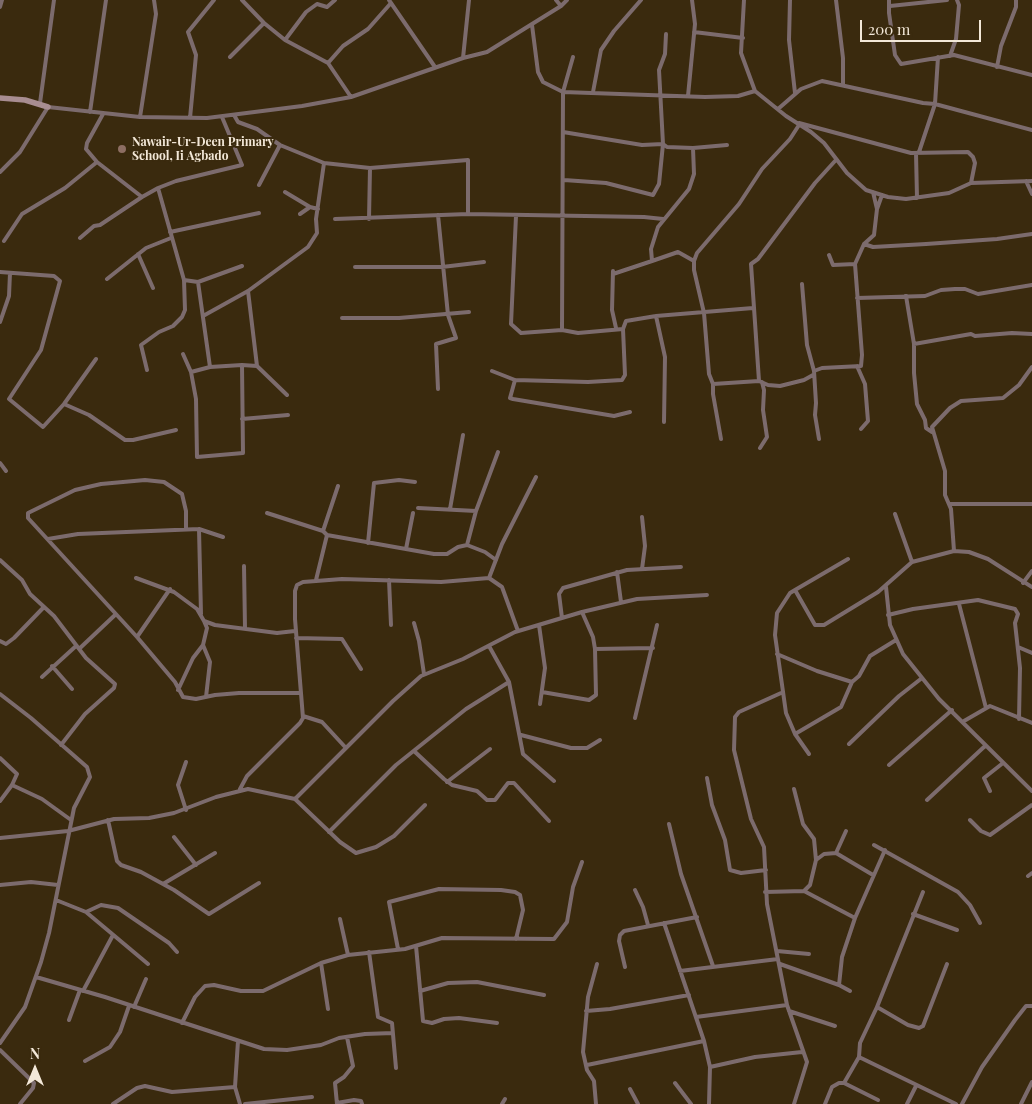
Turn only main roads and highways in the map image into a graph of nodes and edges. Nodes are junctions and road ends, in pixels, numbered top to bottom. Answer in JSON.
{"nodes":[{"id":1,"x":0,"y":98,"type":"edge"},
{"id":2,"x":48,"y":107,"type":"road end"}],
"edges":[{"from":1,"to":2,"type":"main road"}]}
